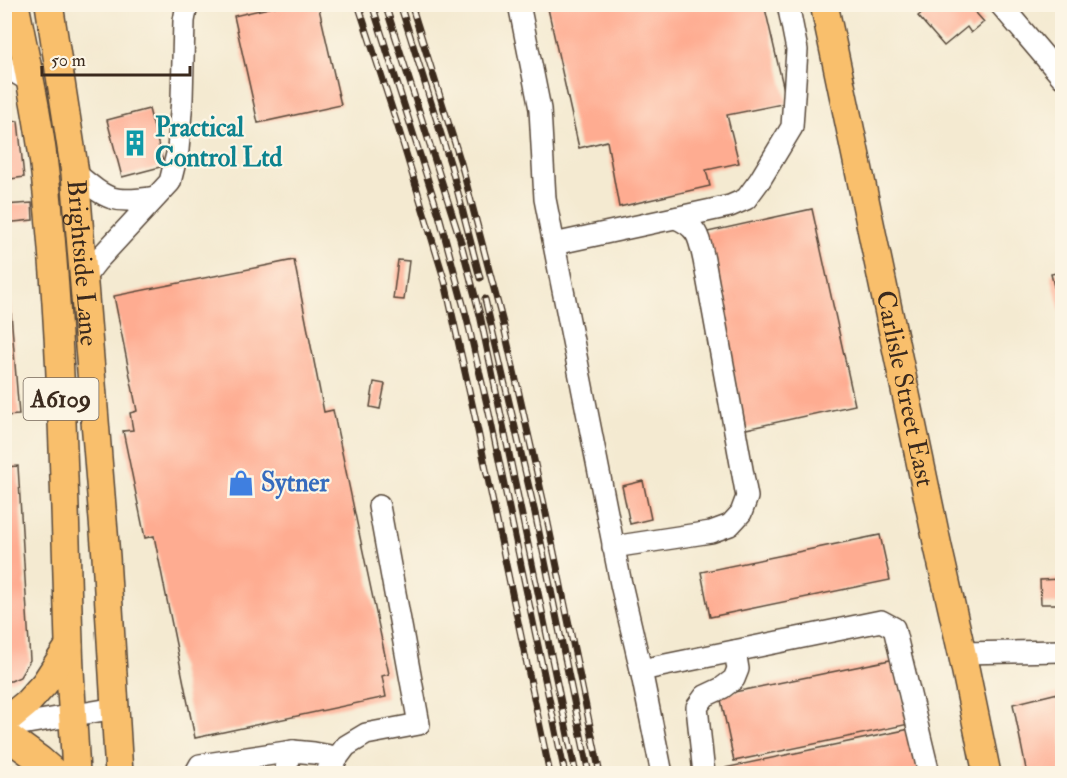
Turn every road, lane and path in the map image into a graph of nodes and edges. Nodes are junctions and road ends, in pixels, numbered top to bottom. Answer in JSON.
{"nodes":[{"id":1,"x":15,"y":4,"type":"edge"},
{"id":2,"x":49,"y":4,"type":"edge"},
{"id":3,"x":187,"y":4,"type":"edge"},
{"id":4,"x":519,"y":4,"type":"edge"},
{"id":5,"x":788,"y":4,"type":"edge"},
{"id":6,"x":824,"y":4,"type":"edge"},
{"id":7,"x":1000,"y":4,"type":"edge"},
{"id":8,"x":4,"y":66,"type":"edge"},
{"id":9,"x":1062,"y":77,"type":"edge"},
{"id":10,"x":31,"y":82,"type":"junction"},
{"id":11,"x":75,"y":173,"type":"junction"},
{"id":12,"x":155,"y":197,"type":"junction"},
{"id":13,"x":676,"y":218,"type":"junction"},
{"id":14,"x":554,"y":244,"type":"junction"},
{"id":15,"x":83,"y":279,"type":"junction"},
{"id":16,"x":378,"y":506,"type":"dead end"},
{"id":17,"x":613,"y":548,"type":"junction"},
{"id":18,"x":69,"y":646,"type":"junction"},
{"id":19,"x":735,"y":651,"type":"junction"},
{"id":20,"x":1062,"y":651,"type":"edge"},
{"id":21,"x":962,"y":653,"type":"junction"},
{"id":22,"x":641,"y":670,"type":"junction"},
{"id":23,"x":116,"y":708,"type":"junction"},
{"id":24,"x":72,"y":716,"type":"junction"},
{"id":25,"x":4,"y":722,"type":"edge"},
{"id":26,"x":4,"y":727,"type":"edge"},
{"id":27,"x":4,"y":734,"type":"edge"},
{"id":28,"x":293,"y":751,"type":"junction"},
{"id":29,"x":332,"y":765,"type":"edge"},
{"id":30,"x":56,"y":774,"type":"edge"},
{"id":31,"x":76,"y":774,"type":"edge"},
{"id":32,"x":119,"y":774,"type":"edge"},
{"id":33,"x":195,"y":774,"type":"edge"},
{"id":34,"x":285,"y":774,"type":"edge"},
{"id":35,"x":662,"y":774,"type":"edge"},
{"id":36,"x":704,"y":774,"type":"edge"},
{"id":37,"x":929,"y":774,"type":"edge"},
{"id":38,"x":987,"y":774,"type":"edge"}],
"edges":[{"from":1,"to":10,"type":"main road","name":"Brightside Lane","number":"A6109"},
{"from":2,"to":11,"type":"main road","name":"Brightside Lane","number":"A6109"},
{"from":3,"to":12,"type":"street"},
{"from":4,"to":14,"type":"street"},
{"from":5,"to":13,"type":"street"},
{"from":6,"to":21,"type":"main road","name":"Carlisle Street East"},
{"from":7,"to":9,"type":"street"},
{"from":8,"to":10,"type":"street"},
{"from":10,"to":18,"type":"main road","name":"Brightside Lane","number":"A6109"},
{"from":11,"to":12,"type":"street"},
{"from":11,"to":15,"type":"main road","name":"Brightside Lane","number":"A6109"},
{"from":12,"to":15,"type":"street"},
{"from":13,"to":14,"type":"street"},
{"from":13,"to":17,"type":"street"},
{"from":14,"to":17,"type":"street"},
{"from":15,"to":23,"type":"main road","name":"Brightside Lane","number":"A6109"},
{"from":16,"to":29,"type":"street"},
{"from":17,"to":22,"type":"street"},
{"from":18,"to":24,"type":"main road","name":"Brightside Lane","number":"A6109"},
{"from":18,"to":25,"type":"main road"},
{"from":19,"to":22,"type":"street"},
{"from":19,"to":36,"type":"street"},
{"from":19,"to":37,"type":"street"},
{"from":20,"to":21,"type":"street"},
{"from":21,"to":38,"type":"main road","name":"Carlisle Street East"},
{"from":22,"to":35,"type":"street"},
{"from":23,"to":24,"type":"street"},
{"from":23,"to":32,"type":"main road","name":"Brightside Lane","number":"A6109"},
{"from":24,"to":26,"type":"street"},
{"from":24,"to":31,"type":"main road","name":"Brightside Lane","number":"A6109"},
{"from":27,"to":30,"type":"main road"},
{"from":28,"to":29,"type":"street"},
{"from":28,"to":33,"type":"street"},
{"from":28,"to":34,"type":"street"}]}
